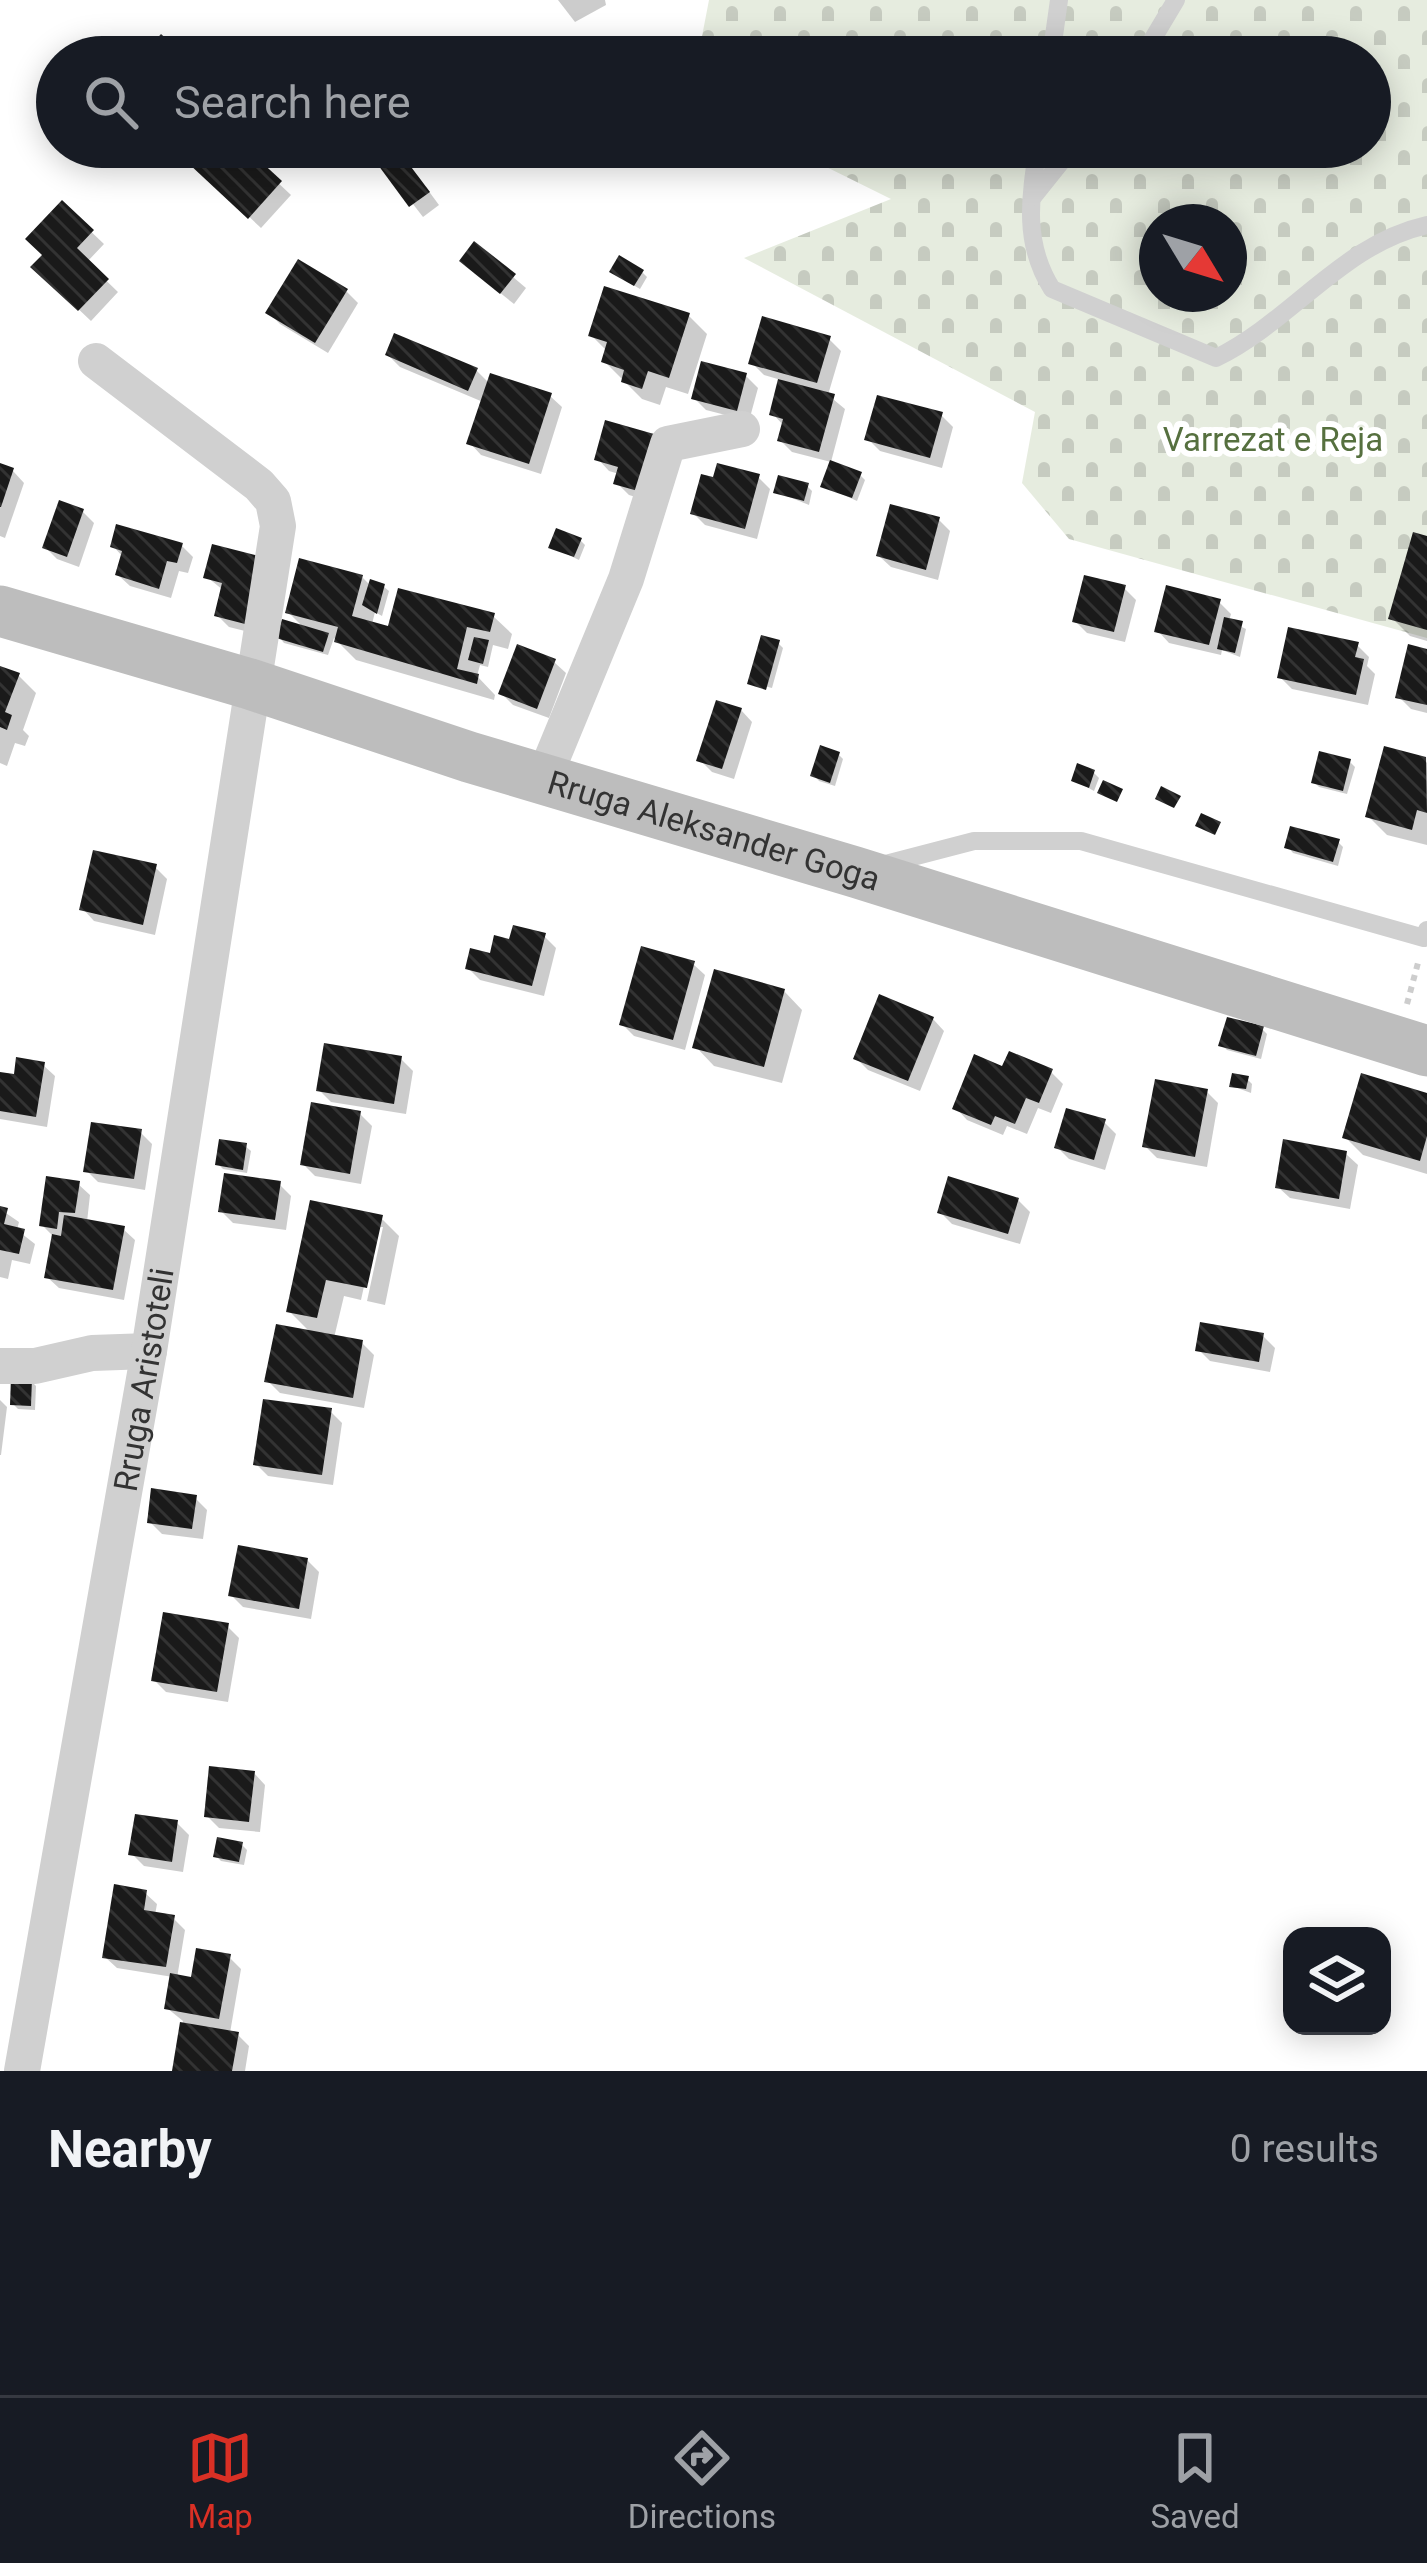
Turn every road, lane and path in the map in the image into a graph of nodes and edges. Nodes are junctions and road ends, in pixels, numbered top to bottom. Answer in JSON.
{"nodes":[{"id":1,"x":1059,"y":0,"type":"edge"},
{"id":2,"x":1176,"y":0,"type":"edge"},
{"id":3,"x":1054,"y":36,"type":"edge"},
{"id":4,"x":1155,"y":36,"type":"edge"},
{"id":5,"x":1035,"y":168,"type":"edge"},
{"id":6,"x":1056,"y":168,"type":"edge"},
{"id":7,"x":1030,"y":201,"type":"junction"},
{"id":8,"x":1427,"y":225,"type":"edge"},
{"id":9,"x":96,"y":361,"type":"dead end"},
{"id":10,"x":742,"y":429,"type":"dead end"},
{"id":11,"x":0,"y":611,"type":"edge"},
{"id":12,"x":250,"y":684,"type":"junction"},
{"id":13,"x":543,"y":780,"type":"junction"},
{"id":14,"x":856,"y":872,"type":"junction"},
{"id":15,"x":1426,"y":934,"type":"edge"},
{"id":16,"x":1412,"y":1046,"type":"edge"},
{"id":17,"x":149,"y":1352,"type":"junction"},
{"id":18,"x":0,"y":1366,"type":"edge"},
{"id":19,"x":22,"y":2071,"type":"edge"}],
"edges":[{"from":1,"to":3,"type":"lane"},
{"from":2,"to":4,"type":"lane"},
{"from":5,"to":7,"type":"lane"},
{"from":6,"to":7,"type":"lane"},
{"from":7,"to":8,"type":"lane"},
{"from":9,"to":12,"type":"street","name":"Rruga Aristoteli"},
{"from":10,"to":13,"type":"street"},
{"from":11,"to":12,"type":"main road","name":"Rruga Aleksander Goga"},
{"from":12,"to":13,"type":"main road","name":"Rruga Aleksander Goga"},
{"from":12,"to":17,"type":"street","name":"Rruga Aristoteli"},
{"from":13,"to":14,"type":"main road","name":"Rruga Aleksander Goga"},
{"from":14,"to":15,"type":"lane"},
{"from":14,"to":16,"type":"main road","name":"Rruga Aleksander Goga"},
{"from":15,"to":16,"type":"path"},
{"from":17,"to":18,"type":"street"},
{"from":17,"to":19,"type":"street","name":"Rruga Aristoteli"}]}
